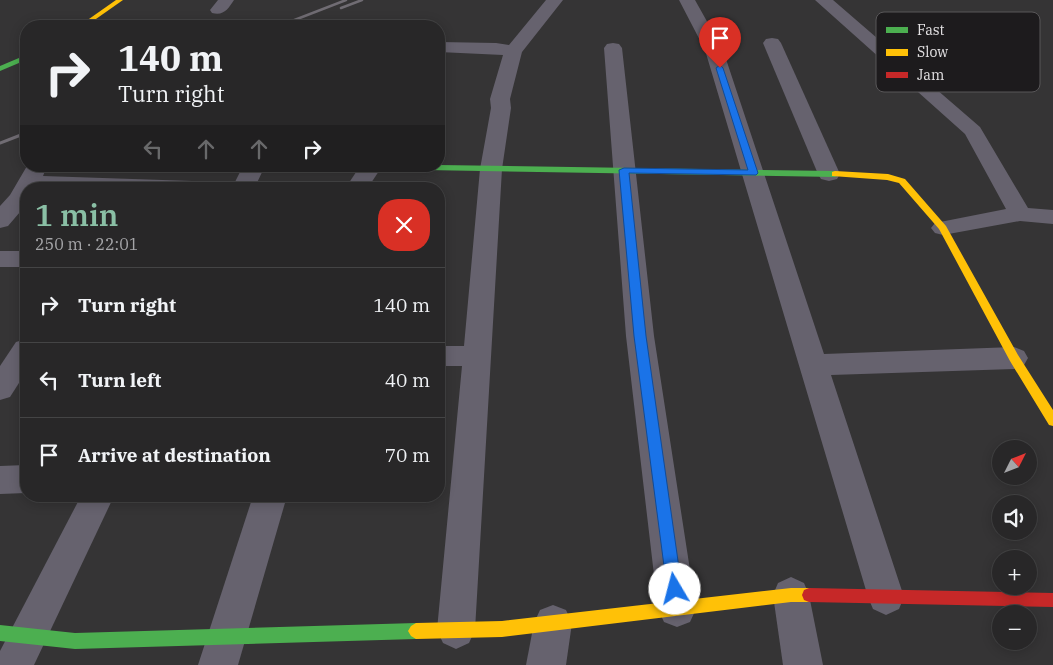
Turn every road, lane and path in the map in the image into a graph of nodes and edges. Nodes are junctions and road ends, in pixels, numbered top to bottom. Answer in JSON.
{"nodes":[{"id":1,"x":120,"y":0,"type":"edge"},
{"id":2,"x":555,"y":0,"type":"edge"},
{"id":3,"x":686,"y":0,"type":"edge"},
{"id":4,"x":823,"y":0,"type":"edge"},
{"id":5,"x":91,"y":20,"type":"edge"},
{"id":6,"x":772,"y":43,"type":"dead end"},
{"id":7,"x":876,"y":46,"type":"edge"},
{"id":8,"x":445,"y":47,"type":"edge"},
{"id":9,"x":613,"y":48,"type":"dead end"},
{"id":10,"x":513,"y":51,"type":"junction"},
{"id":11,"x":20,"y":60,"type":"edge"},
{"id":12,"x":0,"y":69,"type":"edge"},
{"id":13,"x":928,"y":92,"type":"edge"},
{"id":14,"x":445,"y":169,"type":"edge"},
{"id":15,"x":491,"y":170,"type":"junction"},
{"id":16,"x":624,"y":170,"type":"junction"},
{"id":17,"x":753,"y":173,"type":"junction"},
{"id":18,"x":33,"y":174,"type":"edge"},
{"id":19,"x":829,"y":174,"type":"junction"},
{"id":20,"x":90,"y":182,"type":"edge"},
{"id":21,"x":20,"y":198,"type":"edge"},
{"id":22,"x":1020,"y":214,"type":"junction"},
{"id":23,"x":1053,"y":217,"type":"edge"},
{"id":24,"x":0,"y":221,"type":"edge"},
{"id":25,"x":943,"y":228,"type":"junction"},
{"id":26,"x":0,"y":259,"type":"edge"},
{"id":27,"x":20,"y":259,"type":"edge"},
{"id":28,"x":18,"y":354,"type":"edge"},
{"id":29,"x":445,"y":356,"type":"edge"},
{"id":30,"x":477,"y":356,"type":"junction"},
{"id":31,"x":1014,"y":358,"type":"junction"},
{"id":32,"x":814,"y":365,"type":"junction"},
{"id":33,"x":0,"y":389,"type":"edge"},
{"id":34,"x":1053,"y":421,"type":"edge"},
{"id":35,"x":20,"y":479,"type":"edge"},
{"id":36,"x":0,"y":480,"type":"edge"},
{"id":37,"x":95,"y":502,"type":"edge"},
{"id":38,"x":268,"y":502,"type":"edge"},
{"id":39,"x":791,"y":596,"type":"junction"},
{"id":40,"x":886,"y":597,"type":"junction"},
{"id":41,"x":1053,"y":600,"type":"edge"},
{"id":42,"x":677,"y":608,"type":"junction"},
{"id":43,"x":553,"y":623,"type":"junction"},
{"id":44,"x":456,"y":630,"type":"junction"},
{"id":45,"x":14,"y":645,"type":"edge"},
{"id":46,"x":222,"y":651,"type":"edge"},
{"id":47,"x":546,"y":665,"type":"edge"},
{"id":48,"x":803,"y":665,"type":"edge"}],
"edges":[{"from":1,"to":5,"type":"street"},
{"from":2,"to":10,"type":"street"},
{"from":3,"to":17,"type":"street"},
{"from":4,"to":7,"type":"street"},
{"from":6,"to":19,"type":"street"},
{"from":8,"to":10,"type":"street"},
{"from":9,"to":16,"type":"street"},
{"from":10,"to":15,"type":"street"},
{"from":11,"to":12,"type":"street"},
{"from":13,"to":22,"type":"street"},
{"from":14,"to":15,"type":"street"},
{"from":15,"to":16,"type":"street"},
{"from":15,"to":30,"type":"street"},
{"from":16,"to":17,"type":"street"},
{"from":16,"to":42,"type":"street"},
{"from":17,"to":19,"type":"street"},
{"from":17,"to":32,"type":"street"},
{"from":18,"to":20,"type":"street"},
{"from":19,"to":25,"type":"street"},
{"from":21,"to":24,"type":"street"},
{"from":22,"to":23,"type":"street"},
{"from":22,"to":25,"type":"street"},
{"from":25,"to":31,"type":"street"},
{"from":26,"to":27,"type":"street"},
{"from":28,"to":33,"type":"street"},
{"from":29,"to":30,"type":"street"},
{"from":30,"to":44,"type":"street"},
{"from":31,"to":32,"type":"street"},
{"from":31,"to":34,"type":"street"},
{"from":32,"to":40,"type":"street"},
{"from":35,"to":36,"type":"street"},
{"from":37,"to":45,"type":"street"},
{"from":38,"to":46,"type":"street"},
{"from":39,"to":40,"type":"street"},
{"from":39,"to":42,"type":"street"},
{"from":39,"to":48,"type":"street"},
{"from":40,"to":41,"type":"street"},
{"from":42,"to":43,"type":"street"},
{"from":43,"to":44,"type":"street"},
{"from":43,"to":47,"type":"street"},
{"from":44,"to":46,"type":"street"},
{"from":45,"to":46,"type":"street"}]}
